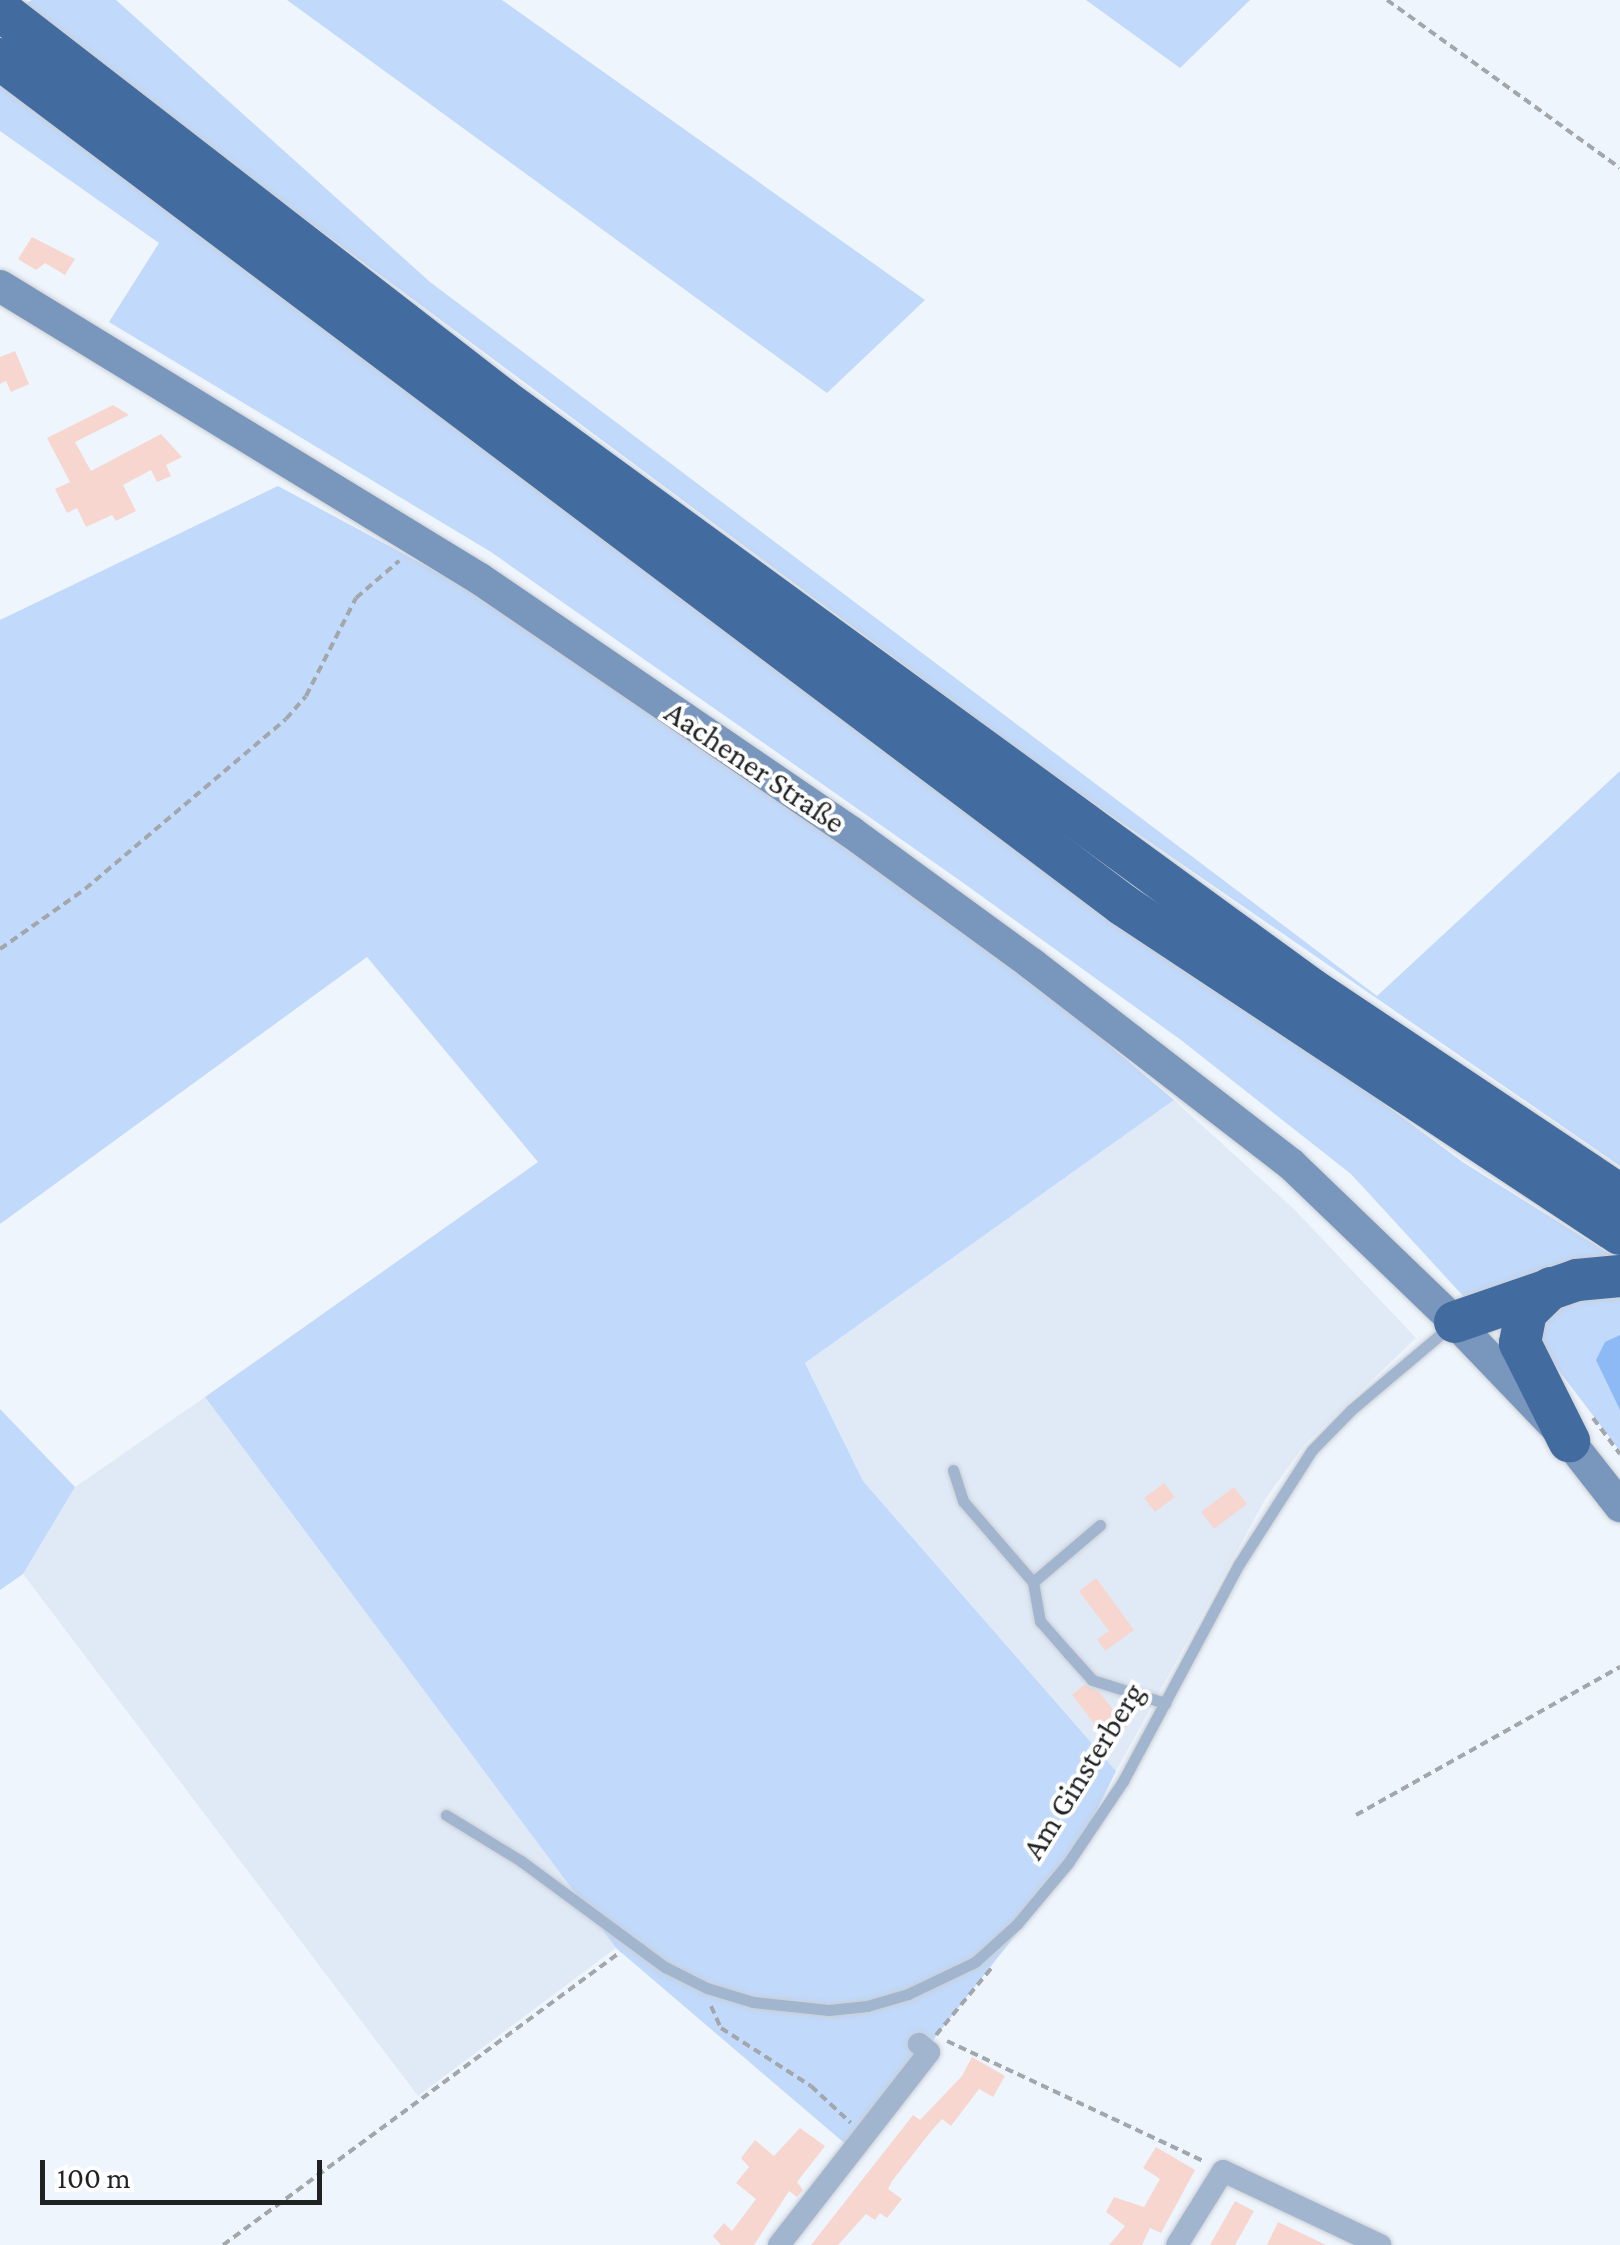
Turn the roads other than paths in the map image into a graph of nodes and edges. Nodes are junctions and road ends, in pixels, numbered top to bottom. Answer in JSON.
{"nodes":[{"id":1,"x":0,"y":10,"type":"edge"},
{"id":2,"x":0,"y":59,"type":"edge"},
{"id":3,"x":0,"y":286,"type":"edge"},
{"id":4,"x":1620,"y":1195,"type":"edge"},
{"id":5,"x":1620,"y":1234,"type":"edge"},
{"id":6,"x":1620,"y":1276,"type":"edge"},
{"id":7,"x":1551,"y":1288,"type":"junction"},
{"id":8,"x":1455,"y":1322,"type":"junction"},
{"id":9,"x":1569,"y":1441,"type":"junction"},
{"id":10,"x":953,"y":1470,"type":"dead end"},
{"id":11,"x":1620,"y":1506,"type":"edge"},
{"id":12,"x":1100,"y":1525,"type":"dead end"},
{"id":13,"x":1033,"y":1582,"type":"junction"},
{"id":14,"x":1165,"y":1703,"type":"junction"},
{"id":15,"x":446,"y":1815,"type":"dead end"},
{"id":16,"x":919,"y":2044,"type":"road end"},
{"id":17,"x":779,"y":2245,"type":"edge"},
{"id":18,"x":1178,"y":2245,"type":"edge"},
{"id":19,"x":1380,"y":2245,"type":"edge"}],
"edges":[{"from":1,"to":4,"type":"highway"},
{"from":2,"to":5,"type":"highway"},
{"from":3,"to":8,"type":"main road","name":"Aachener Straße"},
{"from":6,"to":7,"type":"highway"},
{"from":7,"to":8,"type":"highway"},
{"from":7,"to":9,"type":"highway"},
{"from":8,"to":9,"type":"main road","name":"Aachener Straße"},
{"from":8,"to":14,"type":"lane","name":"Am Ginsterberg"},
{"from":9,"to":11,"type":"main road","name":"Aachener Straße"},
{"from":10,"to":13,"type":"lane"},
{"from":12,"to":13,"type":"lane"},
{"from":13,"to":14,"type":"lane"},
{"from":14,"to":15,"type":"lane","name":"Am Ginsterberg"},
{"from":16,"to":17,"type":"street"},
{"from":18,"to":19,"type":"street"}]}
